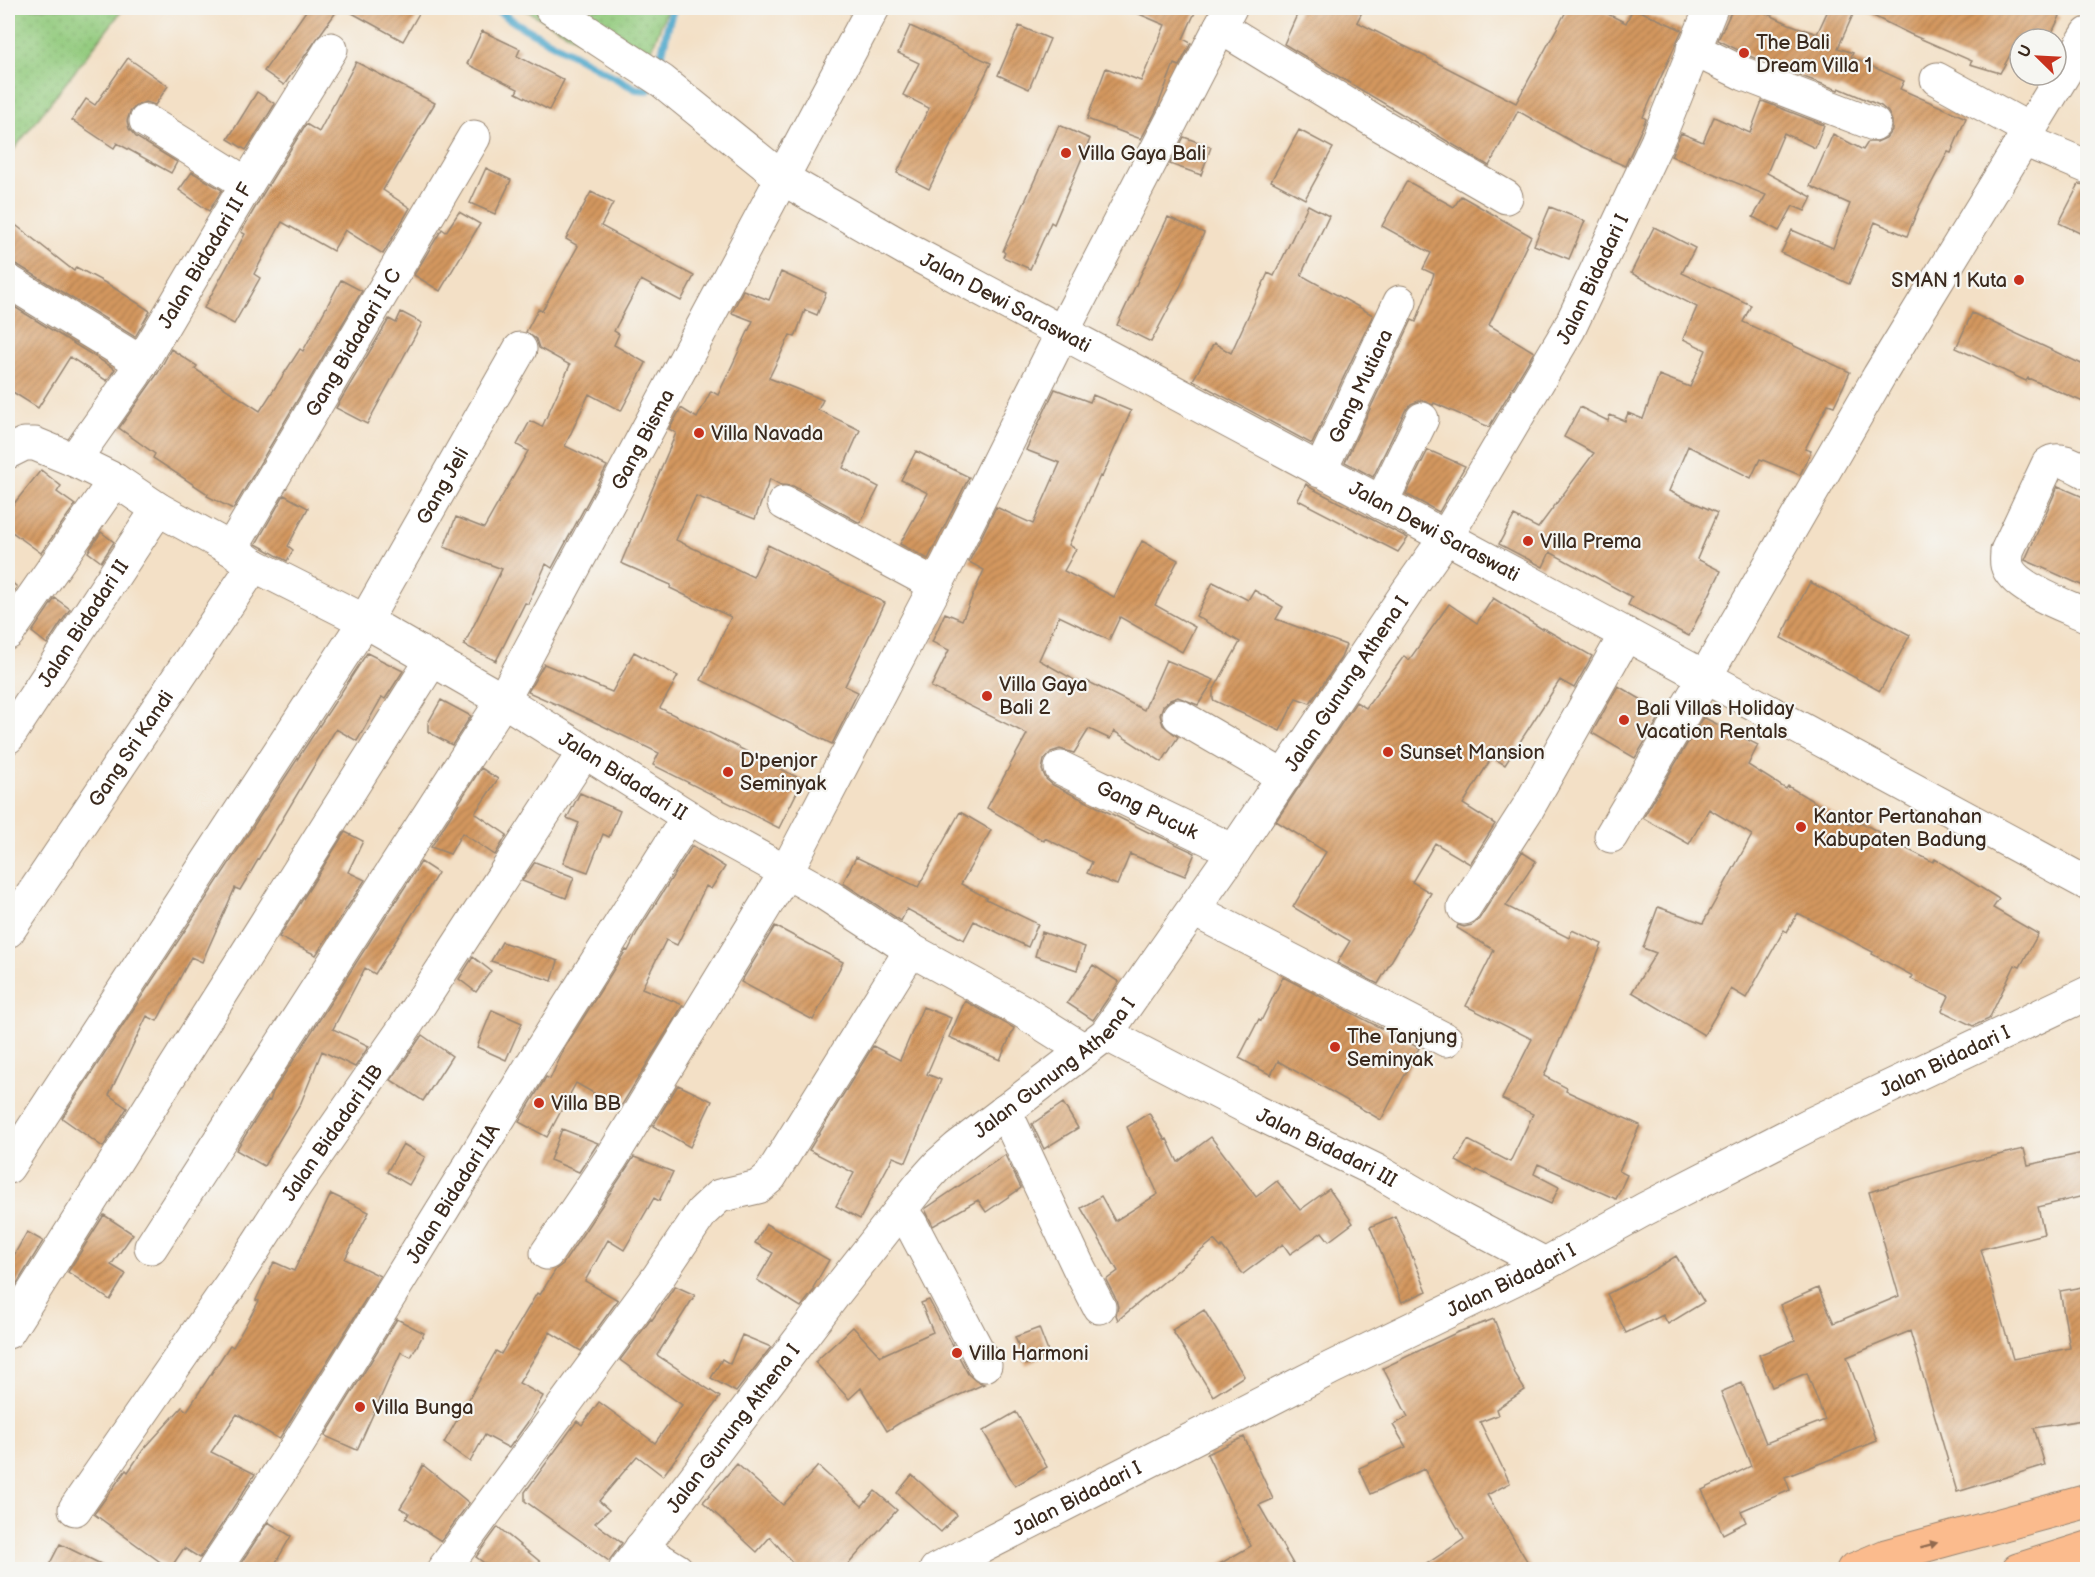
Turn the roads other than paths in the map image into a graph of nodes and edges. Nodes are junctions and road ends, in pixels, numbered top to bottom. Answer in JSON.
{"nodes":[{"id":1,"x":551,"y":8,"type":"edge"},
{"id":2,"x":873,"y":8,"type":"edge"},
{"id":3,"x":1711,"y":8,"type":"edge"},
{"id":4,"x":1225,"y":17,"type":"edge"},
{"id":5,"x":2088,"y":34,"type":"edge"},
{"id":6,"x":331,"y":49,"type":"dead end"},
{"id":7,"x":1693,"y":49,"type":"junction"},
{"id":8,"x":1937,"y":80,"type":"dead end"},
{"id":9,"x":146,"y":121,"type":"dead end"},
{"id":10,"x":1874,"y":124,"type":"dead end"},
{"id":11,"x":2027,"y":135,"type":"junction"},
{"id":12,"x":474,"y":137,"type":"dead end"},
{"id":13,"x":2088,"y":166,"type":"edge"},
{"id":14,"x":782,"y":178,"type":"junction"},
{"id":15,"x":247,"y":184,"type":"junction"},
{"id":16,"x":1506,"y":197,"type":"dead end"},
{"id":17,"x":8,"y":281,"type":"edge"},
{"id":18,"x":1400,"y":302,"type":"dead end"},
{"id":19,"x":1062,"y":333,"type":"junction"},
{"id":20,"x":520,"y":349,"type":"dead end"},
{"id":21,"x":142,"y":363,"type":"junction"},
{"id":22,"x":1422,"y":419,"type":"dead end"},
{"id":23,"x":8,"y":452,"type":"edge"},
{"id":24,"x":74,"y":460,"type":"junction"},
{"id":25,"x":1320,"y":471,"type":"junction"},
{"id":26,"x":2088,"y":473,"type":"edge"},
{"id":27,"x":115,"y":480,"type":"junction"},
{"id":28,"x":784,"y":503,"type":"dead end"},
{"id":29,"x":1381,"y":503,"type":"junction"},
{"id":30,"x":158,"y":509,"type":"junction"},
{"id":31,"x":1446,"y":537,"type":"junction"},
{"id":32,"x":242,"y":557,"type":"junction"},
{"id":33,"x":936,"y":585,"type":"junction"},
{"id":34,"x":2088,"y":616,"type":"edge"},
{"id":35,"x":365,"y":621,"type":"junction"},
{"id":36,"x":8,"y":633,"type":"edge"},
{"id":37,"x":1626,"y":634,"type":"junction"},
{"id":38,"x":432,"y":660,"type":"junction"},
{"id":39,"x":1705,"y":677,"type":"junction"},
{"id":40,"x":503,"y":700,"type":"junction"},
{"id":41,"x":1179,"y":716,"type":"dead end"},
{"id":42,"x":8,"y":737,"type":"edge"},
{"id":43,"x":584,"y":752,"type":"junction"},
{"id":44,"x":1061,"y":768,"type":"dead end"},
{"id":45,"x":1284,"y":777,"type":"junction"},
{"id":46,"x":688,"y":818,"type":"junction"},
{"id":47,"x":1611,"y":836,"type":"dead end"},
{"id":48,"x":1234,"y":851,"type":"junction"},
{"id":49,"x":786,"y":872,"type":"junction"},
{"id":50,"x":2088,"y":884,"type":"edge"},
{"id":51,"x":1464,"y":908,"type":"dead end"},
{"id":52,"x":1194,"y":910,"type":"junction"},
{"id":53,"x":8,"y":931,"type":"edge"},
{"id":54,"x":911,"y":950,"type":"junction"},
{"id":55,"x":2088,"y":993,"type":"edge"},
{"id":56,"x":1446,"y":1040,"type":"dead end"},
{"id":57,"x":1095,"y":1042,"type":"junction"},
{"id":58,"x":1005,"y":1111,"type":"junction"},
{"id":59,"x":8,"y":1167,"type":"edge"},
{"id":60,"x":901,"y":1210,"type":"junction"},
{"id":61,"x":151,"y":1246,"type":"dead end"},
{"id":62,"x":547,"y":1253,"type":"dead end"},
{"id":63,"x":1545,"y":1264,"type":"junction"},
{"id":64,"x":1100,"y":1307,"type":"dead end"},
{"id":65,"x":8,"y":1332,"type":"edge"},
{"id":66,"x":985,"y":1365,"type":"dead end"},
{"id":67,"x":2088,"y":1501,"type":"edge"},
{"id":68,"x":75,"y":1509,"type":"dead end"},
{"id":69,"x":2088,"y":1548,"type":"edge"},
{"id":70,"x":633,"y":1559,"type":"edge"},
{"id":71,"x":214,"y":1569,"type":"edge"},
{"id":72,"x":443,"y":1569,"type":"edge"},
{"id":73,"x":677,"y":1569,"type":"edge"},
{"id":74,"x":936,"y":1569,"type":"edge"},
{"id":75,"x":1853,"y":1569,"type":"edge"},
{"id":76,"x":2018,"y":1569,"type":"edge"}],
"edges":[{"from":1,"to":14,"type":"street","name":"Jalan Dewi Saraswati"},
{"from":2,"to":14,"type":"street"},
{"from":3,"to":7,"type":"street","name":"Jalan Bidadari I"},
{"from":4,"to":16,"type":"street"},
{"from":4,"to":19,"type":"street"},
{"from":5,"to":11,"type":"street"},
{"from":6,"to":15,"type":"street","name":"Jalan Bidadari II F"},
{"from":7,"to":10,"type":"street"},
{"from":7,"to":31,"type":"street","name":"Jalan Bidadari I"},
{"from":8,"to":11,"type":"street"},
{"from":9,"to":15,"type":"street"},
{"from":11,"to":13,"type":"street"},
{"from":11,"to":39,"type":"street"},
{"from":12,"to":32,"type":"street","name":"Gang Bidadari II C"},
{"from":14,"to":19,"type":"street","name":"Jalan Dewi Saraswati"},
{"from":14,"to":40,"type":"street","name":"Gang Bisma"},
{"from":15,"to":21,"type":"street","name":"Jalan Bidadari II F"},
{"from":17,"to":21,"type":"street"},
{"from":18,"to":25,"type":"street","name":"Gang Mutiara"},
{"from":19,"to":25,"type":"street","name":"Jalan Dewi Saraswati"},
{"from":19,"to":33,"type":"street"},
{"from":20,"to":35,"type":"street","name":"Gang Jeli"},
{"from":21,"to":24,"type":"street","name":"Jalan Bidadari II F"},
{"from":22,"to":29,"type":"street"},
{"from":23,"to":24,"type":"street","name":"Jalan Bidadari II"},
{"from":24,"to":27,"type":"street","name":"Jalan Bidadari II"},
{"from":25,"to":29,"type":"street","name":"Jalan Dewi Saraswati"},
{"from":26,"to":34,"type":"street"},
{"from":27,"to":30,"type":"street","name":"Jalan Bidadari II"},
{"from":27,"to":36,"type":"street"},
{"from":28,"to":33,"type":"street"},
{"from":29,"to":31,"type":"street","name":"Jalan Dewi Saraswati"},
{"from":30,"to":32,"type":"street","name":"Jalan Bidadari II"},
{"from":30,"to":42,"type":"street","name":"Jalan Bidadari II"},
{"from":31,"to":37,"type":"street","name":"Jalan Dewi Saraswati"},
{"from":31,"to":45,"type":"street","name":"Jalan Gunung Athena I"},
{"from":32,"to":35,"type":"street","name":"Jalan Bidadari II"},
{"from":32,"to":53,"type":"street","name":"Gang Sri Kandi"},
{"from":33,"to":49,"type":"street"},
{"from":35,"to":38,"type":"street","name":"Jalan Bidadari II"},
{"from":35,"to":59,"type":"street","name":"Gang Jeli"},
{"from":37,"to":39,"type":"street","name":"Jalan Dewi Saraswati"},
{"from":37,"to":51,"type":"street"},
{"from":38,"to":40,"type":"street","name":"Jalan Bidadari II"},
{"from":38,"to":65,"type":"street"},
{"from":39,"to":47,"type":"street"},
{"from":39,"to":50,"type":"street","name":"Jalan Dewi Saraswati"},
{"from":40,"to":43,"type":"street","name":"Jalan Bidadari II"},
{"from":40,"to":61,"type":"street","name":"Gang Bisma"},
{"from":41,"to":45,"type":"street"},
{"from":43,"to":46,"type":"street","name":"Jalan Bidadari II"},
{"from":43,"to":68,"type":"street","name":"Jalan Bidadari IIB"},
{"from":44,"to":48,"type":"street","name":"Gang Pucuk"},
{"from":45,"to":48,"type":"street","name":"Jalan Gunung Athena I"},
{"from":46,"to":49,"type":"street","name":"Jalan Bidadari II"},
{"from":46,"to":71,"type":"street","name":"Jalan Bidadari IIA"},
{"from":48,"to":52,"type":"street","name":"Jalan Gunung Athena I"},
{"from":49,"to":54,"type":"street","name":"Jalan Bidadari II"},
{"from":49,"to":62,"type":"street"},
{"from":52,"to":56,"type":"street"},
{"from":52,"to":57,"type":"street","name":"Jalan Gunung Athena I"},
{"from":54,"to":57,"type":"street","name":"Jalan Bidadari II"},
{"from":54,"to":72,"type":"street"},
{"from":55,"to":63,"type":"street","name":"Jalan Bidadari I"},
{"from":57,"to":58,"type":"street","name":"Jalan Gunung Athena I"},
{"from":57,"to":63,"type":"street","name":"Jalan Bidadari III"},
{"from":58,"to":60,"type":"street","name":"Jalan Gunung Athena I"},
{"from":58,"to":64,"type":"street"},
{"from":60,"to":66,"type":"street"},
{"from":60,"to":70,"type":"street","name":"Jalan Gunung Athena I"},
{"from":63,"to":74,"type":"street","name":"Jalan Bidadari I"},
{"from":75,"to":67,"type":"highway","one_way":true},
{"from":69,"to":76,"type":"highway"},
{"from":70,"to":73,"type":"street"}]}
